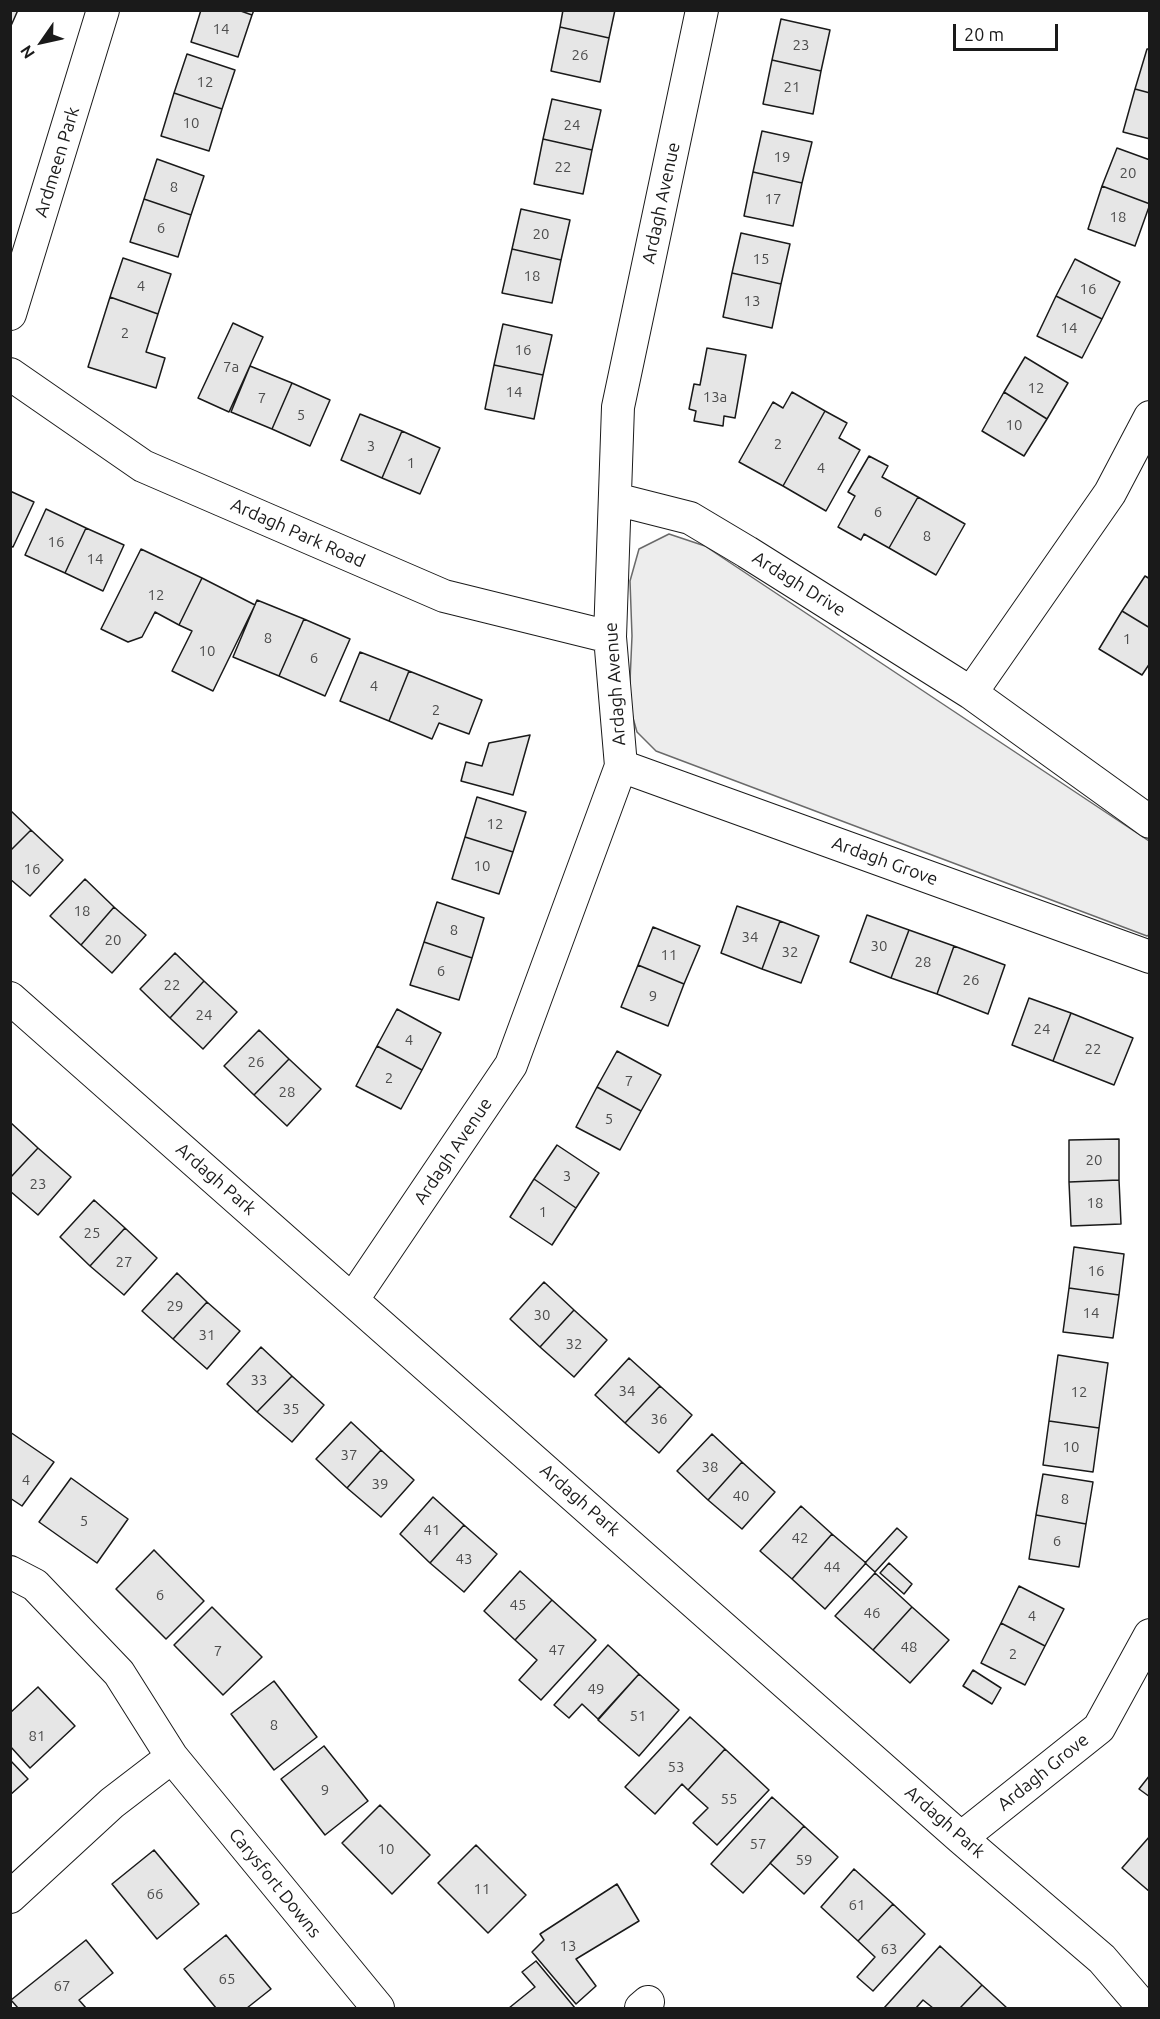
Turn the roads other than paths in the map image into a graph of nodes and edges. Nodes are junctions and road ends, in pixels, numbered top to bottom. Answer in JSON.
{"nodes":[{"id":1,"x":103,"y":10,"type":"edge"},
{"id":2,"x":702,"y":10,"type":"edge"},
{"id":3,"x":10,"y":314,"type":"edge"},
{"id":4,"x":10,"y":374,"type":"edge"},
{"id":5,"x":1149,"y":417,"type":"edge"},
{"id":6,"x":615,"y":499,"type":"junction"},
{"id":7,"x":610,"y":637,"type":"junction"},
{"id":8,"x":971,"y":693,"type":"junction"},
{"id":9,"x":621,"y":766,"type":"junction"},
{"id":10,"x":1149,"y":822,"type":"edge"},
{"id":11,"x":1149,"y":957,"type":"edge"},
{"id":12,"x":10,"y":998,"type":"edge"},
{"id":13,"x":353,"y":1299,"type":"junction"},
{"id":14,"x":10,"y":1572,"type":"edge"},
{"id":15,"x":1149,"y":1635,"type":"edge"},
{"id":16,"x":172,"y":1758,"type":"junction"},
{"id":17,"x":961,"y":1838,"type":"junction"},
{"id":18,"x":10,"y":1897,"type":"edge"},
{"id":19,"x":378,"y":2008,"type":"edge"},
{"id":20,"x":1144,"y":2008,"type":"edge"}],
"edges":[{"from":1,"to":3,"type":"street","name":"Ardmeen Park"},
{"from":2,"to":6,"type":"street","name":"Ardagh Avenue"},
{"from":4,"to":7,"type":"street","name":"Ardagh Park Road"},
{"from":5,"to":8,"type":"street"},
{"from":6,"to":7,"type":"street","name":"Ardagh Avenue"},
{"from":6,"to":8,"type":"street","name":"Ardagh Drive"},
{"from":7,"to":9,"type":"street","name":"Ardagh Avenue"},
{"from":8,"to":10,"type":"street","name":"Ardagh Drive"},
{"from":9,"to":11,"type":"street","name":"Ardagh Grove"},
{"from":9,"to":13,"type":"street","name":"Ardagh Avenue"},
{"from":12,"to":13,"type":"street","name":"Ardagh Park"},
{"from":13,"to":17,"type":"street","name":"Ardagh Park"},
{"from":14,"to":16,"type":"street","name":"Carysfort Downs"},
{"from":15,"to":17,"type":"street","name":"Ardagh Grove"},
{"from":16,"to":18,"type":"street"},
{"from":16,"to":19,"type":"street","name":"Carysfort Downs"},
{"from":17,"to":20,"type":"street","name":"Ardagh Park"}]}
